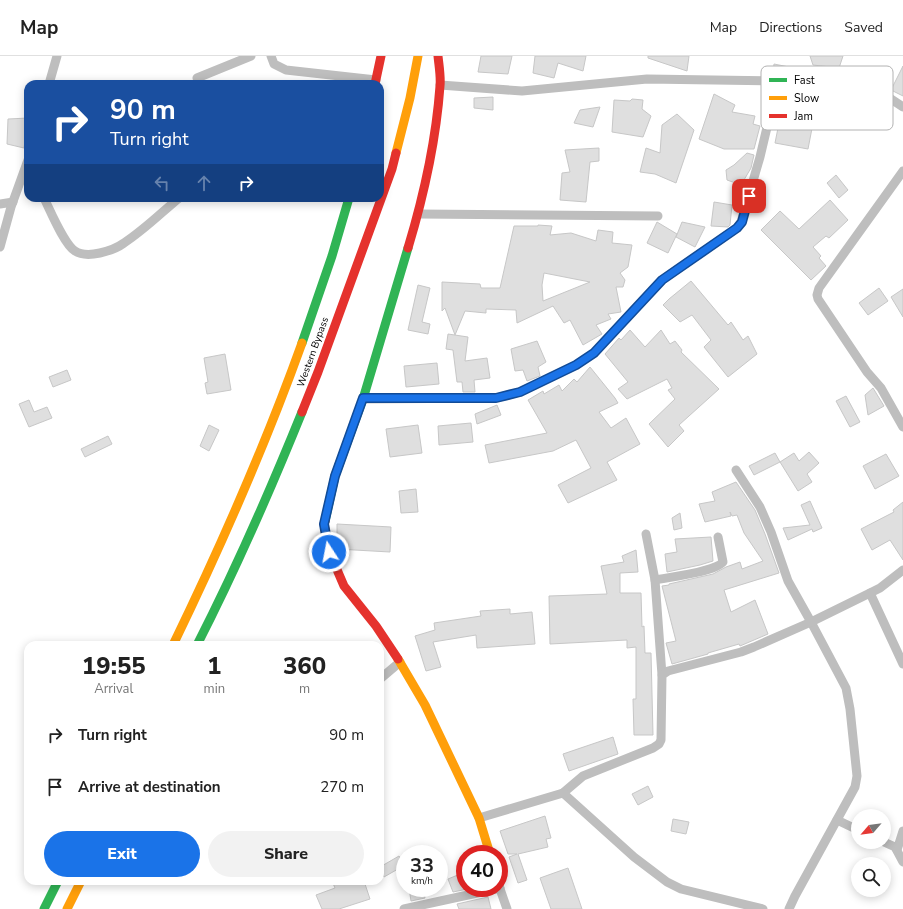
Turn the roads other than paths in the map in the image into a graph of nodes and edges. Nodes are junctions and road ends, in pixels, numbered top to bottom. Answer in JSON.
{"nodes":[{"id":1,"x":57,"y":56,"type":"edge"},
{"id":2,"x":251,"y":56,"type":"edge"},
{"id":3,"x":270,"y":56,"type":"edge"},
{"id":4,"x":381,"y":56,"type":"edge"},
{"id":5,"x":418,"y":56,"type":"edge"},
{"id":6,"x":438,"y":56,"type":"edge"},
{"id":7,"x":197,"y":78,"type":"dead end"},
{"id":8,"x":51,"y":80,"type":"edge"},
{"id":9,"x":361,"y":80,"type":"edge"},
{"id":10,"x":376,"y":80,"type":"edge"},
{"id":11,"x":761,"y":81,"type":"edge"},
{"id":12,"x":440,"y":85,"type":"junction"},
{"id":13,"x":893,"y":100,"type":"edge"},
{"id":14,"x":903,"y":107,"type":"edge"},
{"id":15,"x":766,"y":130,"type":"edge"},
{"id":16,"x":903,"y":171,"type":"edge"},
{"id":17,"x":24,"y":173,"type":"edge"},
{"id":18,"x":384,"y":191,"type":"edge"},
{"id":19,"x":13,"y":202,"type":"junction"},
{"id":20,"x":46,"y":202,"type":"edge"},
{"id":21,"x":174,"y":202,"type":"edge"},
{"id":22,"x":348,"y":202,"type":"edge"},
{"id":23,"x":380,"y":202,"type":"edge"},
{"id":24,"x":0,"y":204,"type":"edge"},
{"id":25,"x":418,"y":214,"type":"junction"},
{"id":26,"x":658,"y":216,"type":"dead end"},
{"id":27,"x":0,"y":247,"type":"edge"},
{"id":28,"x":363,"y":398,"type":"junction"},
{"id":29,"x":903,"y":427,"type":"edge"},
{"id":30,"x":736,"y":470,"type":"dead end"},
{"id":31,"x":646,"y":534,"type":"dead end"},
{"id":32,"x":718,"y":537,"type":"dead end"},
{"id":33,"x":903,"y":570,"type":"edge"},
{"id":34,"x":655,"y":580,"type":"junction"},
{"id":35,"x":870,"y":594,"type":"junction"},
{"id":36,"x":811,"y":622,"type":"junction"},
{"id":37,"x":176,"y":641,"type":"edge"},
{"id":38,"x":199,"y":641,"type":"edge"},
{"id":39,"x":400,"y":662,"type":"junction"},
{"id":40,"x":903,"y":664,"type":"edge"},
{"id":41,"x":662,"y":675,"type":"junction"},
{"id":42,"x":384,"y":676,"type":"edge"},
{"id":43,"x":563,"y":792,"type":"junction"},
{"id":44,"x":479,"y":818,"type":"junction"},
{"id":45,"x":837,"y":820,"type":"junction"},
{"id":46,"x":851,"y":827,"type":"edge"},
{"id":47,"x":903,"y":831,"type":"edge"},
{"id":48,"x":487,"y":845,"type":"edge"},
{"id":49,"x":891,"y":845,"type":"edge"},
{"id":50,"x":898,"y":850,"type":"junction"},
{"id":51,"x":903,"y":862,"type":"edge"},
{"id":52,"x":56,"y":885,"type":"edge"},
{"id":53,"x":79,"y":885,"type":"edge"},
{"id":54,"x":456,"y":897,"type":"edge"},
{"id":55,"x":503,"y":897,"type":"edge"},
{"id":56,"x":44,"y":909,"type":"edge"},
{"id":57,"x":68,"y":909,"type":"edge"},
{"id":58,"x":404,"y":909,"type":"edge"},
{"id":59,"x":507,"y":909,"type":"edge"},
{"id":60,"x":763,"y":909,"type":"edge"},
{"id":61,"x":789,"y":909,"type":"edge"}],
"edges":[{"from":1,"to":8,"type":"street"},
{"from":2,"to":7,"type":"street"},
{"from":3,"to":9,"type":"street"},
{"from":4,"to":10,"type":"main road"},
{"from":5,"to":18,"type":"main road","name":"Western Bypass"},
{"from":6,"to":12,"type":"main road"},
{"from":11,"to":12,"type":"street"},
{"from":12,"to":25,"type":"main road"},
{"from":13,"to":14,"type":"street"},
{"from":15,"to":28,"type":"street"},
{"from":16,"to":29,"type":"street"},
{"from":17,"to":19,"type":"street"},
{"from":19,"to":24,"type":"street"},
{"from":19,"to":27,"type":"street"},
{"from":20,"to":21,"type":"street"},
{"from":22,"to":37,"type":"main road","name":"Western Bypass"},
{"from":23,"to":38,"type":"main road","name":"Western Bypass"},
{"from":25,"to":26,"type":"street"},
{"from":25,"to":28,"type":"main road"},
{"from":28,"to":39,"type":"main road"},
{"from":30,"to":36,"type":"street"},
{"from":31,"to":34,"type":"street"},
{"from":32,"to":34,"type":"street"},
{"from":33,"to":35,"type":"street"},
{"from":34,"to":41,"type":"street"},
{"from":35,"to":36,"type":"street"},
{"from":35,"to":40,"type":"street"},
{"from":36,"to":41,"type":"street"},
{"from":36,"to":45,"type":"street"},
{"from":39,"to":42,"type":"street"},
{"from":39,"to":44,"type":"main road"},
{"from":41,"to":43,"type":"street"},
{"from":43,"to":44,"type":"street"},
{"from":43,"to":60,"type":"street"},
{"from":44,"to":48,"type":"main road"},
{"from":45,"to":46,"type":"street"},
{"from":45,"to":61,"type":"street"},
{"from":47,"to":50,"type":"street"},
{"from":49,"to":50,"type":"street"},
{"from":50,"to":51,"type":"street"},
{"from":52,"to":56,"type":"main road"},
{"from":53,"to":57,"type":"main road"},
{"from":54,"to":58,"type":"street"},
{"from":55,"to":59,"type":"street"}]}
